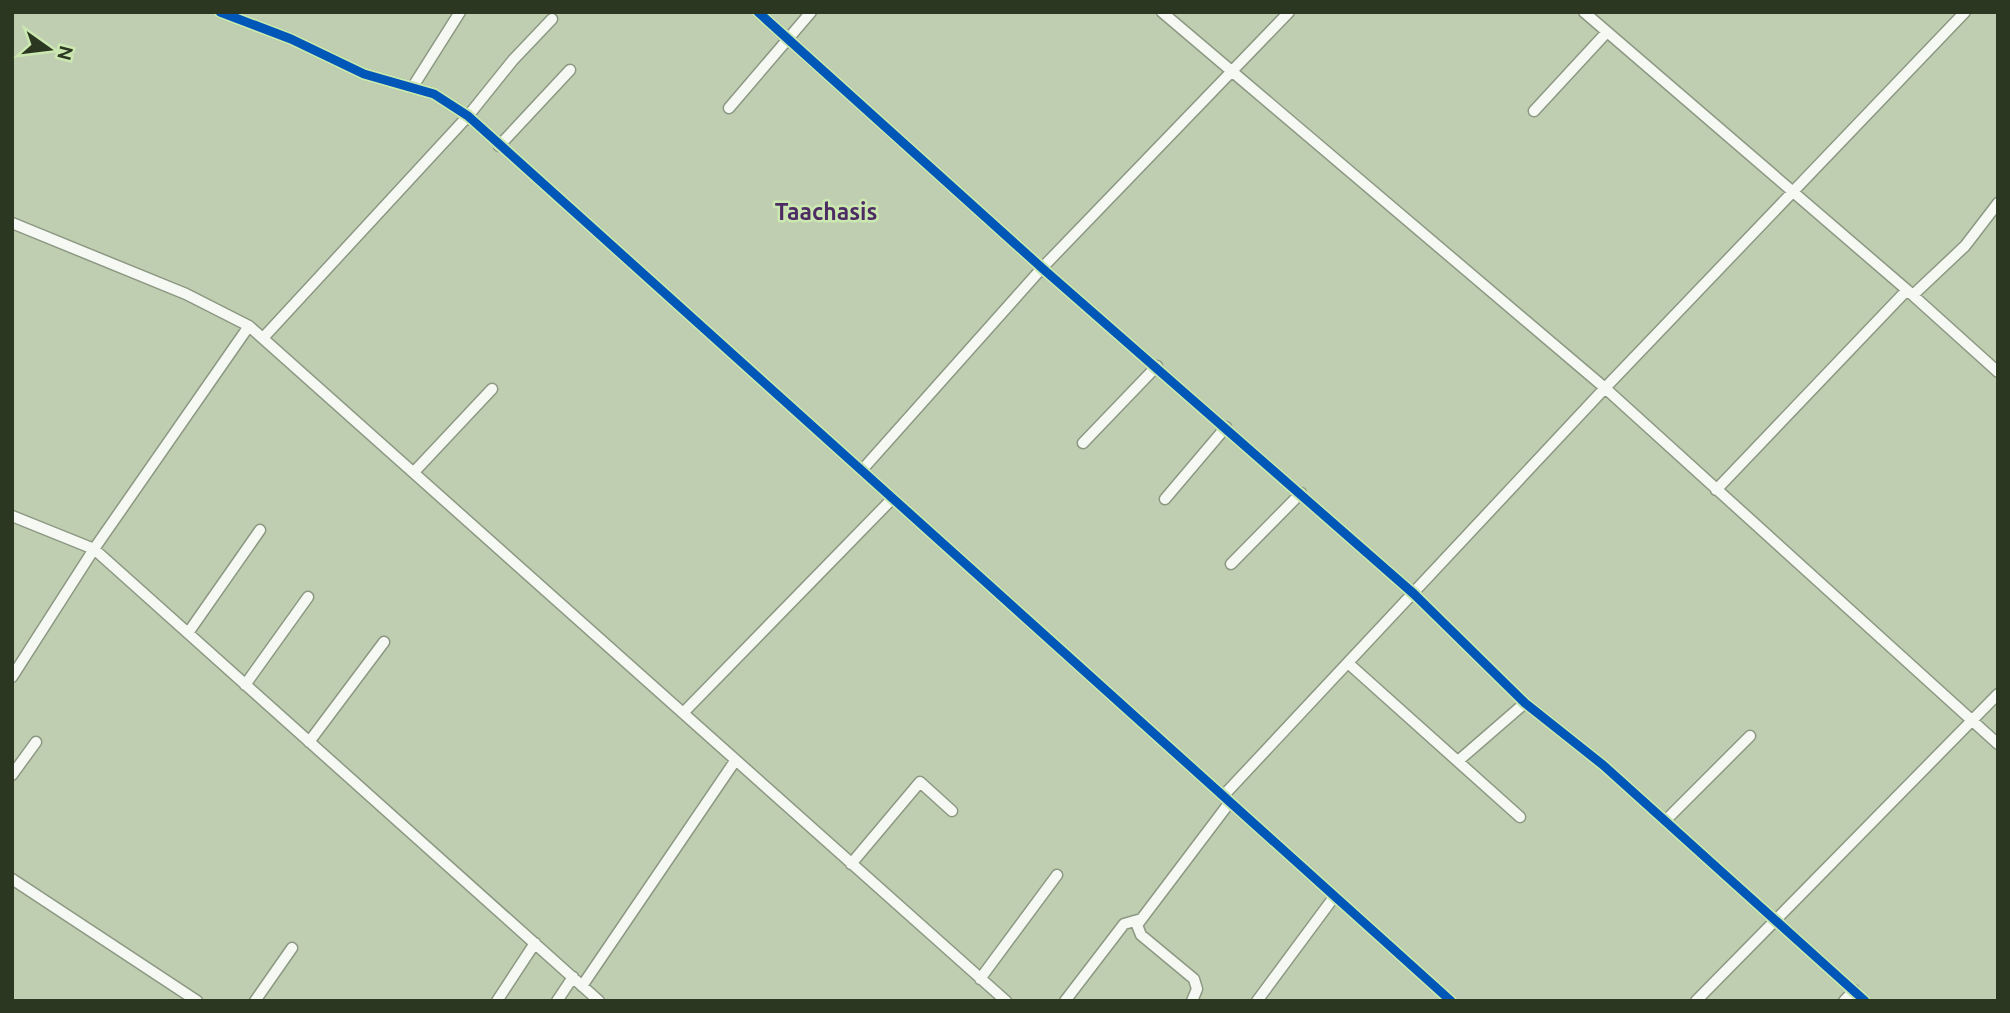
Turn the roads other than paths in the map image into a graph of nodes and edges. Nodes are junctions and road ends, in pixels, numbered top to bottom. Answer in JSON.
{"nodes":[{"id":1,"x":220,"y":12,"type":"edge"},
{"id":2,"x":460,"y":12,"type":"edge"},
{"id":3,"x":758,"y":12,"type":"edge"},
{"id":4,"x":811,"y":12,"type":"edge"},
{"id":5,"x":1162,"y":12,"type":"edge"},
{"id":6,"x":1289,"y":12,"type":"edge"},
{"id":7,"x":1584,"y":12,"type":"edge"},
{"id":8,"x":1965,"y":12,"type":"edge"},
{"id":9,"x":552,"y":19,"type":"dead end"},
{"id":10,"x":1607,"y":32,"type":"junction"},
{"id":11,"x":789,"y":40,"type":"junction"},
{"id":12,"x":570,"y":70,"type":"dead end"},
{"id":13,"x":1231,"y":73,"type":"junction"},
{"id":14,"x":412,"y":88,"type":"junction"},
{"id":15,"x":729,"y":108,"type":"dead end"},
{"id":16,"x":1534,"y":111,"type":"dead end"},
{"id":17,"x":468,"y":116,"type":"junction"},
{"id":18,"x":499,"y":146,"type":"junction"},
{"id":19,"x":1794,"y":192,"type":"junction"},
{"id":20,"x":1998,"y":203,"type":"edge"},
{"id":21,"x":12,"y":223,"type":"edge"},
{"id":22,"x":1042,"y":268,"type":"junction"},
{"id":23,"x":1910,"y":293,"type":"junction"},
{"id":24,"x":249,"y":326,"type":"junction"},
{"id":25,"x":263,"y":338,"type":"junction"},
{"id":26,"x":1157,"y":366,"type":"junction"},
{"id":27,"x":1998,"y":372,"type":"edge"},
{"id":28,"x":1605,"y":388,"type":"junction"},
{"id":29,"x":492,"y":389,"type":"dead end"},
{"id":30,"x":1226,"y":427,"type":"junction"},
{"id":31,"x":1083,"y":443,"type":"dead end"},
{"id":32,"x":862,"y":470,"type":"junction"},
{"id":33,"x":414,"y":472,"type":"junction"},
{"id":34,"x":1716,"y":490,"type":"junction"},
{"id":35,"x":1301,"y":493,"type":"junction"},
{"id":36,"x":892,"y":499,"type":"junction"},
{"id":37,"x":1165,"y":499,"type":"dead end"},
{"id":38,"x":12,"y":516,"type":"edge"},
{"id":39,"x":260,"y":530,"type":"dead end"},
{"id":40,"x":94,"y":549,"type":"junction"},
{"id":41,"x":1231,"y":564,"type":"dead end"},
{"id":42,"x":1414,"y":594,"type":"junction"},
{"id":43,"x":308,"y":597,"type":"dead end"},
{"id":44,"x":188,"y":633,"type":"junction"},
{"id":45,"x":384,"y":642,"type":"dead end"},
{"id":46,"x":1348,"y":663,"type":"junction"},
{"id":47,"x":12,"y":677,"type":"edge"},
{"id":48,"x":245,"y":685,"type":"junction"},
{"id":49,"x":1998,"y":694,"type":"edge"},
{"id":50,"x":1525,"y":702,"type":"junction"},
{"id":51,"x":684,"y":712,"type":"junction"},
{"id":52,"x":1972,"y":721,"type":"junction"},
{"id":53,"x":1750,"y":736,"type":"dead end"},
{"id":54,"x":36,"y":742,"type":"dead end"},
{"id":55,"x":309,"y":742,"type":"junction"},
{"id":56,"x":1998,"y":744,"type":"edge"},
{"id":57,"x":735,"y":761,"type":"junction"},
{"id":58,"x":1458,"y":761,"type":"junction"},
{"id":59,"x":12,"y":775,"type":"edge"},
{"id":60,"x":1227,"y":799,"type":"junction"},
{"id":61,"x":953,"y":811,"type":"dead end"},
{"id":62,"x":1520,"y":817,"type":"dead end"},
{"id":63,"x":1666,"y":820,"type":"junction"},
{"id":64,"x":851,"y":864,"type":"junction"},
{"id":65,"x":1057,"y":875,"type":"dead end"},
{"id":66,"x":12,"y":879,"type":"edge"},
{"id":67,"x":1334,"y":897,"type":"junction"},
{"id":68,"x":1138,"y":920,"type":"junction"},
{"id":69,"x":1775,"y":920,"type":"junction"},
{"id":70,"x":535,"y":943,"type":"junction"},
{"id":71,"x":292,"y":948,"type":"dead end"},
{"id":72,"x":573,"y":977,"type":"junction"},
{"id":73,"x":979,"y":979,"type":"junction"},
{"id":74,"x":582,"y":985,"type":"junction"},
{"id":75,"x":1854,"y":990,"type":"junction"},
{"id":76,"x":197,"y":1001,"type":"edge"},
{"id":77,"x":255,"y":1001,"type":"edge"},
{"id":78,"x":497,"y":1001,"type":"edge"},
{"id":79,"x":557,"y":1001,"type":"edge"},
{"id":80,"x":599,"y":1001,"type":"edge"},
{"id":81,"x":1006,"y":1001,"type":"edge"},
{"id":82,"x":1065,"y":1001,"type":"edge"},
{"id":83,"x":1192,"y":1001,"type":"edge"},
{"id":84,"x":1257,"y":1001,"type":"edge"},
{"id":85,"x":1451,"y":1001,"type":"edge"},
{"id":86,"x":1696,"y":1001,"type":"edge"},
{"id":87,"x":1844,"y":1001,"type":"edge"},
{"id":88,"x":1866,"y":1001,"type":"edge"}],
"edges":[{"from":1,"to":14,"type":"street"},
{"from":2,"to":14,"type":"street"},
{"from":3,"to":11,"type":"street"},
{"from":4,"to":11,"type":"street"},
{"from":5,"to":13,"type":"street"},
{"from":6,"to":13,"type":"street"},
{"from":7,"to":10,"type":"street"},
{"from":8,"to":19,"type":"street"},
{"from":9,"to":17,"type":"street"},
{"from":10,"to":16,"type":"street"},
{"from":10,"to":19,"type":"street"},
{"from":11,"to":15,"type":"street"},
{"from":11,"to":22,"type":"street"},
{"from":12,"to":18,"type":"street"},
{"from":13,"to":22,"type":"street"},
{"from":13,"to":28,"type":"street"},
{"from":14,"to":17,"type":"street"},
{"from":17,"to":18,"type":"street"},
{"from":17,"to":25,"type":"street"},
{"from":18,"to":32,"type":"street"},
{"from":19,"to":23,"type":"street"},
{"from":19,"to":28,"type":"street"},
{"from":20,"to":23,"type":"street"},
{"from":21,"to":24,"type":"street"},
{"from":22,"to":26,"type":"street"},
{"from":22,"to":32,"type":"street"},
{"from":23,"to":27,"type":"street"},
{"from":23,"to":34,"type":"street"},
{"from":24,"to":25,"type":"street"},
{"from":24,"to":40,"type":"street"},
{"from":25,"to":33,"type":"street"},
{"from":26,"to":30,"type":"street"},
{"from":26,"to":31,"type":"street"},
{"from":28,"to":34,"type":"street"},
{"from":28,"to":42,"type":"street"},
{"from":29,"to":33,"type":"street"},
{"from":30,"to":35,"type":"street"},
{"from":30,"to":37,"type":"street"},
{"from":32,"to":36,"type":"street"},
{"from":33,"to":51,"type":"street"},
{"from":34,"to":52,"type":"street"},
{"from":35,"to":41,"type":"street"},
{"from":35,"to":42,"type":"street"},
{"from":36,"to":51,"type":"street"},
{"from":36,"to":60,"type":"street"},
{"from":38,"to":40,"type":"street"},
{"from":39,"to":44,"type":"street"},
{"from":40,"to":44,"type":"street"},
{"from":40,"to":47,"type":"street"},
{"from":42,"to":46,"type":"street"},
{"from":42,"to":50,"type":"street"},
{"from":43,"to":48,"type":"street"},
{"from":44,"to":48,"type":"street"},
{"from":45,"to":55,"type":"street"},
{"from":46,"to":58,"type":"street"},
{"from":46,"to":60,"type":"street"},
{"from":48,"to":55,"type":"street"},
{"from":49,"to":52,"type":"street"},
{"from":50,"to":58,"type":"street"},
{"from":50,"to":63,"type":"street"},
{"from":51,"to":57,"type":"street"},
{"from":52,"to":56,"type":"street"},
{"from":52,"to":69,"type":"street"},
{"from":53,"to":63,"type":"street"},
{"from":54,"to":59,"type":"street"},
{"from":55,"to":70,"type":"street"},
{"from":57,"to":64,"type":"street"},
{"from":57,"to":74,"type":"street"},
{"from":58,"to":62,"type":"street"},
{"from":60,"to":67,"type":"street"},
{"from":60,"to":68,"type":"street"},
{"from":61,"to":64,"type":"street"},
{"from":63,"to":69,"type":"street"},
{"from":64,"to":73,"type":"street"},
{"from":65,"to":73,"type":"street"},
{"from":66,"to":76,"type":"street"},
{"from":67,"to":84,"type":"street"},
{"from":67,"to":85,"type":"street"},
{"from":68,"to":82,"type":"street"},
{"from":68,"to":83,"type":"street"},
{"from":69,"to":75,"type":"street"},
{"from":69,"to":86,"type":"street"},
{"from":70,"to":72,"type":"street"},
{"from":70,"to":78,"type":"street"},
{"from":71,"to":77,"type":"street"},
{"from":72,"to":74,"type":"street"},
{"from":72,"to":79,"type":"street"},
{"from":73,"to":81,"type":"street"},
{"from":74,"to":80,"type":"street"},
{"from":75,"to":87,"type":"street"},
{"from":75,"to":88,"type":"street"}]}
